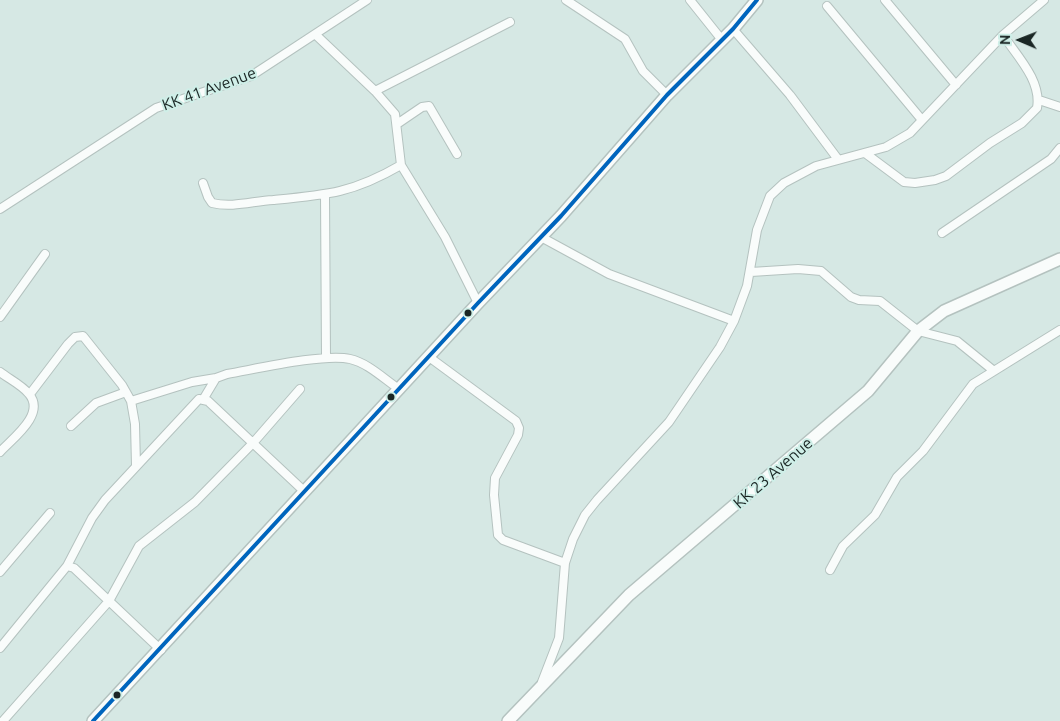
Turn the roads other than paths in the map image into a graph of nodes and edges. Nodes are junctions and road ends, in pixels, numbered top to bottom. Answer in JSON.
{"nodes":[{"id":1,"x":367,"y":0,"type":"edge"},
{"id":2,"x":566,"y":0,"type":"edge"},
{"id":3,"x":690,"y":0,"type":"edge"},
{"id":4,"x":757,"y":0,"type":"edge"},
{"id":5,"x":885,"y":0,"type":"edge"},
{"id":6,"x":1044,"y":0,"type":"edge"},
{"id":7,"x":827,"y":6,"type":"dead end"},
{"id":8,"x":510,"y":22,"type":"dead end"},
{"id":9,"x":733,"y":29,"type":"junction"},
{"id":10,"x":316,"y":35,"type":"junction"},
{"id":11,"x":1003,"y":35,"type":"junction"},
{"id":12,"x":722,"y":40,"type":"junction"},
{"id":13,"x":956,"y":85,"type":"junction"},
{"id":14,"x":375,"y":91,"type":"junction"},
{"id":15,"x":667,"y":95,"type":"junction"},
{"id":16,"x":1039,"y":100,"type":"junction"},
{"id":17,"x":1060,"y":108,"type":"edge"},
{"id":18,"x":922,"y":120,"type":"junction"},
{"id":19,"x":397,"y":124,"type":"junction"},
{"id":20,"x":1060,"y":148,"type":"edge"},
{"id":21,"x":865,"y":153,"type":"junction"},
{"id":22,"x":457,"y":154,"type":"dead end"},
{"id":23,"x":837,"y":158,"type":"junction"},
{"id":24,"x":401,"y":165,"type":"junction"},
{"id":25,"x":204,"y":183,"type":"dead end"},
{"id":26,"x":325,"y":194,"type":"junction"},
{"id":27,"x":0,"y":209,"type":"edge"},
{"id":28,"x":942,"y":233,"type":"dead end"},
{"id":29,"x":541,"y":237,"type":"junction"},
{"id":30,"x":45,"y":254,"type":"dead end"},
{"id":31,"x":1060,"y":259,"type":"edge"},
{"id":32,"x":751,"y":272,"type":"junction"},
{"id":33,"x":478,"y":304,"type":"junction"},
{"id":34,"x":0,"y":318,"type":"edge"},
{"id":35,"x":734,"y":321,"type":"junction"},
{"id":36,"x":918,"y":330,"type":"junction"},
{"id":37,"x":1060,"y":330,"type":"edge"},
{"id":38,"x":429,"y":357,"type":"junction"},
{"id":39,"x":326,"y":358,"type":"junction"},
{"id":40,"x":994,"y":371,"type":"junction"},
{"id":41,"x":0,"y":372,"type":"edge"},
{"id":42,"x":216,"y":378,"type":"junction"},
{"id":43,"x":300,"y":389,"type":"dead end"},
{"id":44,"x":399,"y":389,"type":"junction"},
{"id":45,"x":126,"y":392,"type":"junction"},
{"id":46,"x":30,"y":394,"type":"junction"},
{"id":47,"x":204,"y":398,"type":"junction"},
{"id":48,"x":131,"y":401,"type":"junction"},
{"id":49,"x":71,"y":426,"type":"dead end"},
{"id":50,"x":253,"y":443,"type":"junction"},
{"id":51,"x":0,"y":452,"type":"edge"},
{"id":52,"x":136,"y":466,"type":"junction"},
{"id":53,"x":305,"y":492,"type":"junction"},
{"id":54,"x":50,"y":513,"type":"dead end"},
{"id":55,"x":565,"y":563,"type":"junction"},
{"id":56,"x":67,"y":566,"type":"junction"},
{"id":57,"x":830,"y":570,"type":"dead end"},
{"id":58,"x":0,"y":572,"type":"edge"},
{"id":59,"x":109,"y":601,"type":"junction"},
{"id":60,"x":0,"y":648,"type":"edge"},
{"id":61,"x":161,"y":650,"type":"junction"},
{"id":62,"x":540,"y":688,"type":"junction"},
{"id":63,"x":521,"y":707,"type":"junction"},
{"id":64,"x":3,"y":721,"type":"edge"},
{"id":65,"x":93,"y":721,"type":"edge"},
{"id":66,"x":508,"y":721,"type":"edge"},
{"id":67,"x":518,"y":721,"type":"edge"}],
"edges":[{"from":1,"to":10,"type":"street","name":"KK 41 Avenue"},
{"from":2,"to":15,"type":"street"},
{"from":3,"to":12,"type":"street"},
{"from":4,"to":9,"type":"street"},
{"from":5,"to":13,"type":"street"},
{"from":6,"to":11,"type":"street"},
{"from":7,"to":18,"type":"street"},
{"from":8,"to":14,"type":"street"},
{"from":9,"to":12,"type":"street"},
{"from":9,"to":23,"type":"street"},
{"from":10,"to":14,"type":"street"},
{"from":10,"to":27,"type":"street","name":"KK 41 Avenue"},
{"from":11,"to":13,"type":"street"},
{"from":11,"to":16,"type":"street"},
{"from":12,"to":15,"type":"street"},
{"from":13,"to":18,"type":"street"},
{"from":14,"to":19,"type":"street"},
{"from":15,"to":29,"type":"street"},
{"from":16,"to":17,"type":"street"},
{"from":16,"to":21,"type":"street"},
{"from":18,"to":21,"type":"street"},
{"from":19,"to":22,"type":"street"},
{"from":19,"to":24,"type":"street"},
{"from":20,"to":28,"type":"street"},
{"from":21,"to":23,"type":"street"},
{"from":23,"to":32,"type":"street"},
{"from":24,"to":26,"type":"street"},
{"from":24,"to":33,"type":"street"},
{"from":25,"to":26,"type":"street"},
{"from":26,"to":39,"type":"street"},
{"from":29,"to":33,"type":"street"},
{"from":29,"to":35,"type":"street"},
{"from":30,"to":34,"type":"street"},
{"from":31,"to":36,"type":"street","name":"KK 23 Avenue"},
{"from":32,"to":35,"type":"street"},
{"from":32,"to":36,"type":"street"},
{"from":33,"to":38,"type":"street"},
{"from":35,"to":55,"type":"street"},
{"from":36,"to":40,"type":"street"},
{"from":36,"to":62,"type":"street","name":"KK 23 Avenue"},
{"from":37,"to":40,"type":"street"},
{"from":38,"to":44,"type":"street"},
{"from":38,"to":55,"type":"street"},
{"from":39,"to":42,"type":"street"},
{"from":39,"to":44,"type":"street"},
{"from":40,"to":57,"type":"street"},
{"from":41,"to":46,"type":"street"},
{"from":42,"to":47,"type":"street"},
{"from":42,"to":48,"type":"street"},
{"from":43,"to":50,"type":"street"},
{"from":44,"to":53,"type":"street"},
{"from":45,"to":46,"type":"street"},
{"from":45,"to":48,"type":"street"},
{"from":45,"to":49,"type":"street"},
{"from":46,"to":51,"type":"street"},
{"from":47,"to":50,"type":"street"},
{"from":47,"to":52,"type":"street"},
{"from":48,"to":52,"type":"street"},
{"from":50,"to":53,"type":"street"},
{"from":50,"to":59,"type":"street"},
{"from":52,"to":56,"type":"street"},
{"from":53,"to":61,"type":"street"},
{"from":54,"to":58,"type":"street"},
{"from":55,"to":62,"type":"street"},
{"from":56,"to":59,"type":"street"},
{"from":56,"to":60,"type":"street"},
{"from":59,"to":61,"type":"street"},
{"from":59,"to":64,"type":"street"},
{"from":61,"to":65,"type":"street"},
{"from":62,"to":63,"type":"street","name":"KK 23 Avenue"},
{"from":63,"to":66,"type":"street","name":"KK 23 Avenue"},
{"from":63,"to":67,"type":"street"}]}
